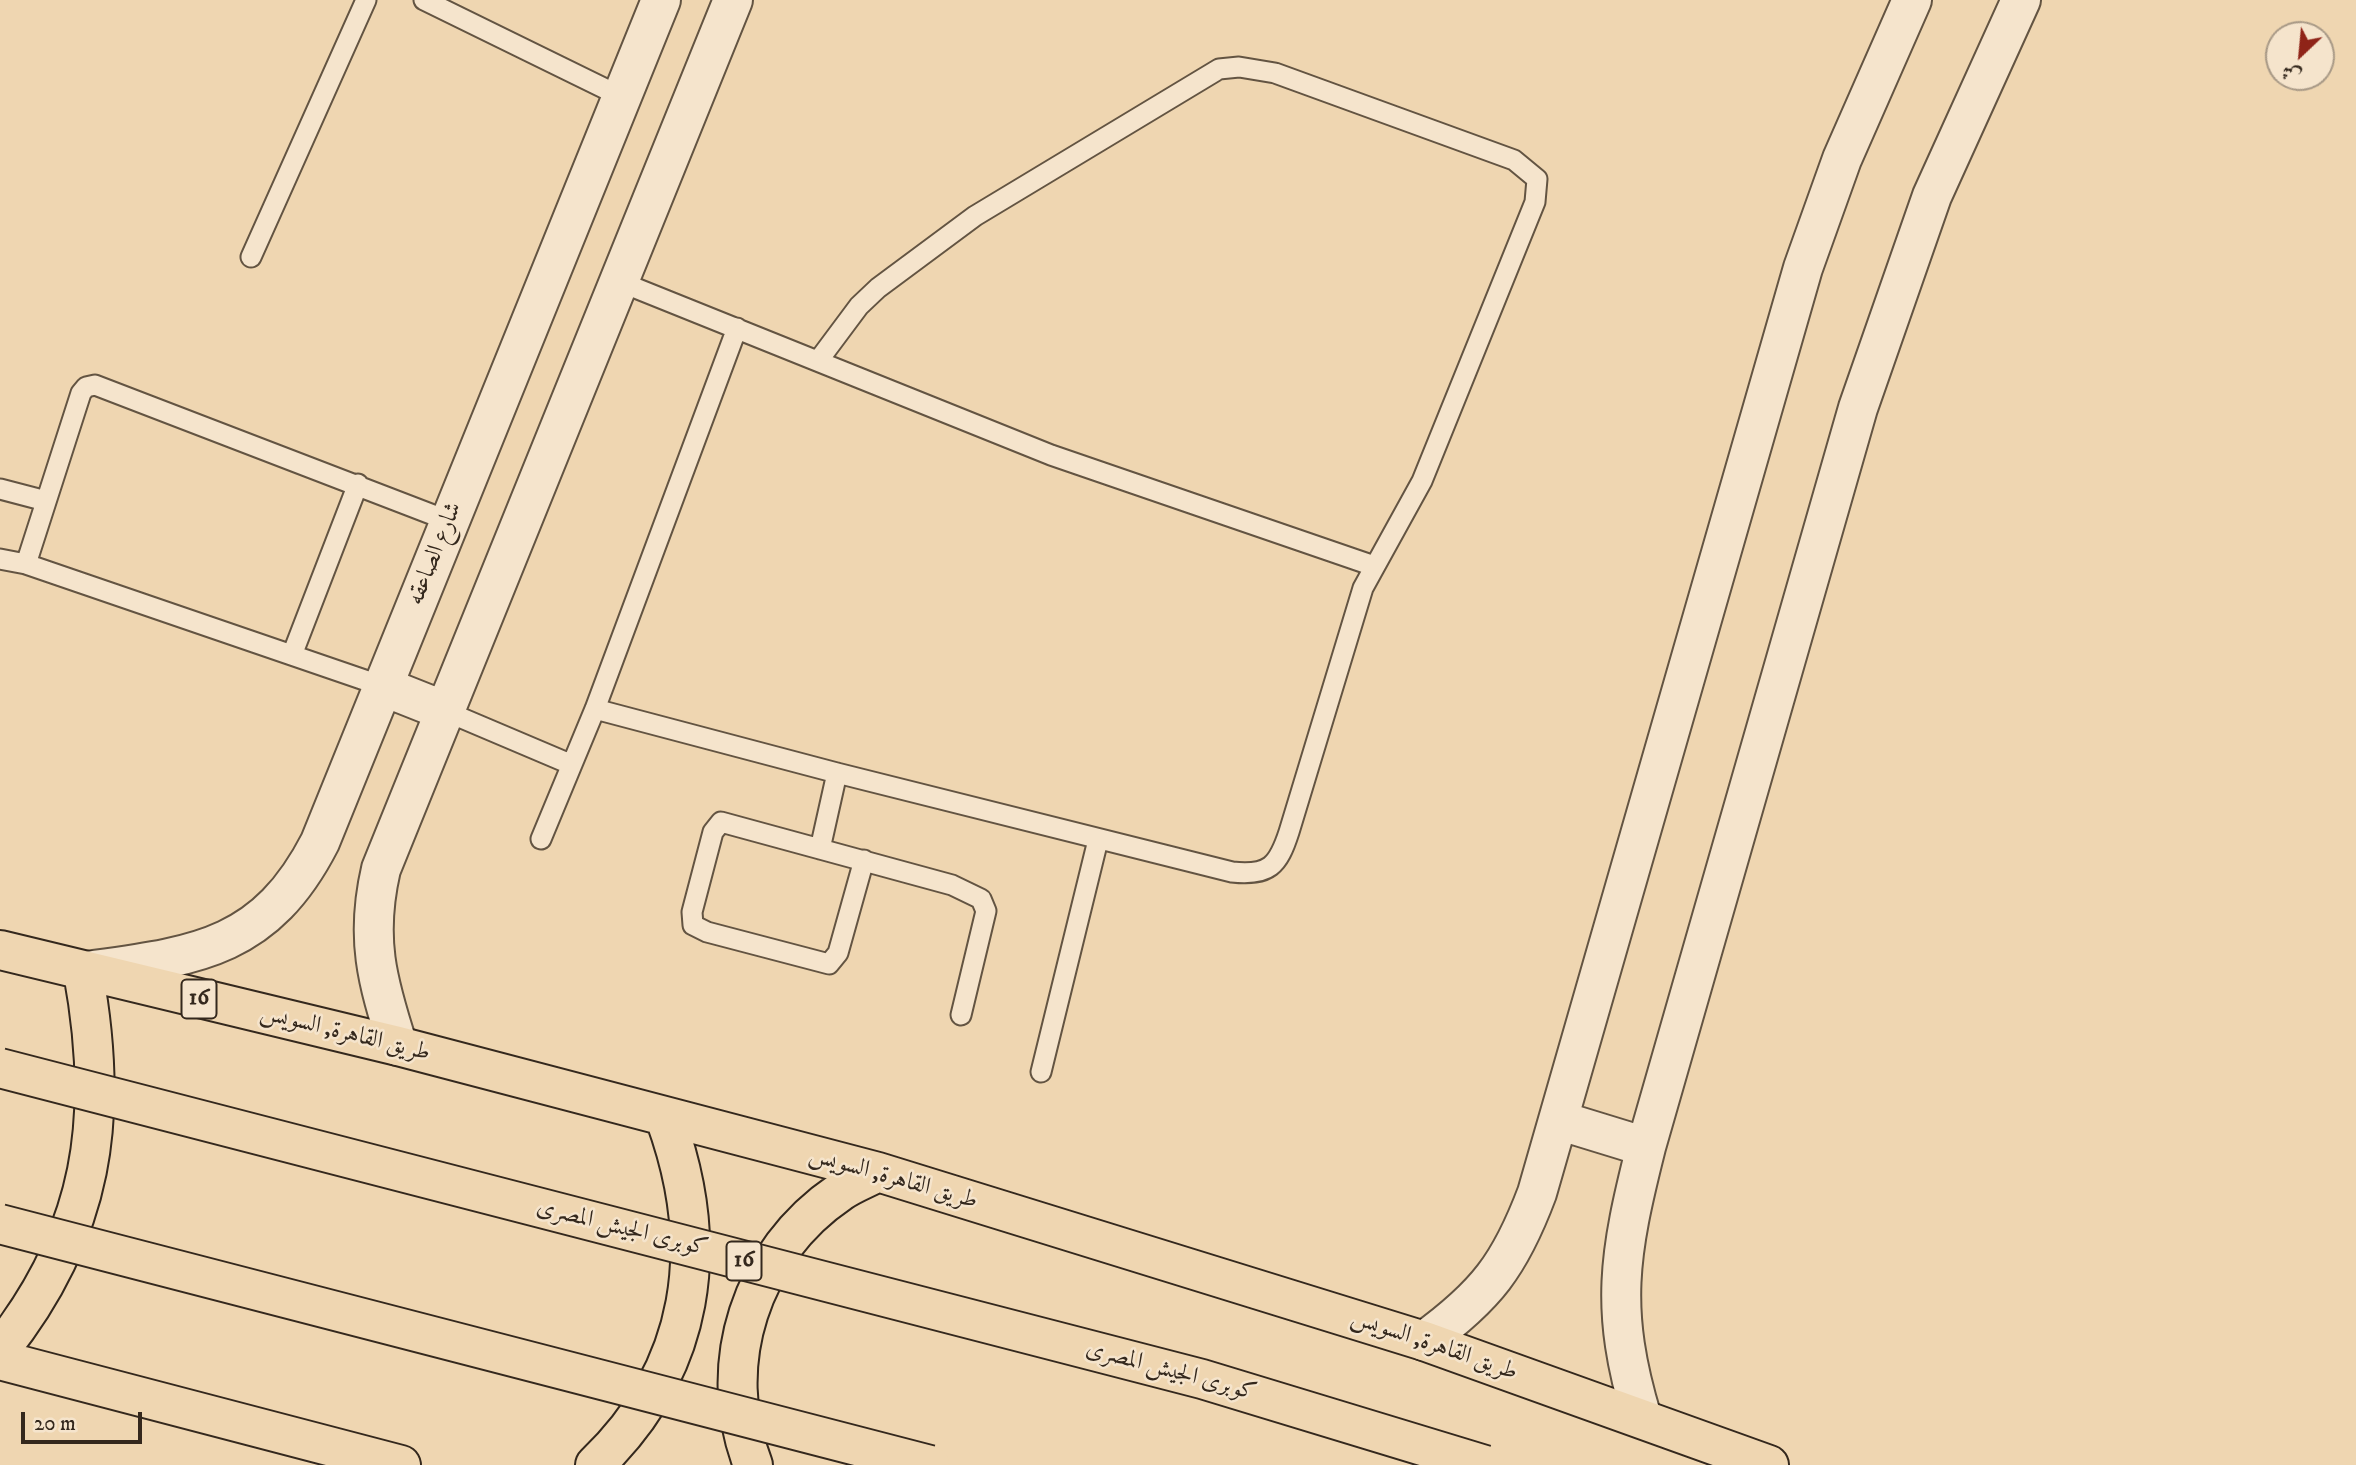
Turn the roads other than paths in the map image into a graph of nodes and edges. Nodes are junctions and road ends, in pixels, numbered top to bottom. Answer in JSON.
{"nodes":[{"id":1,"x":366,"y":0,"type":"edge"},
{"id":2,"x":424,"y":0,"type":"edge"},
{"id":3,"x":662,"y":0,"type":"edge"},
{"id":4,"x":733,"y":0,"type":"edge"},
{"id":5,"x":1912,"y":0,"type":"edge"},
{"id":6,"x":2021,"y":0,"type":"edge"},
{"id":7,"x":622,"y":97,"type":"junction"},
{"id":8,"x":251,"y":257,"type":"dead end"},
{"id":9,"x":618,"y":281,"type":"junction"},
{"id":10,"x":737,"y":328,"type":"junction"},
{"id":11,"x":818,"y":361,"type":"junction"},
{"id":12,"x":358,"y":484,"type":"junction"},
{"id":13,"x":0,"y":489,"type":"edge"},
{"id":14,"x":46,"y":501,"type":"junction"},
{"id":15,"x":449,"y":522,"type":"junction"},
{"id":16,"x":0,"y":559,"type":"edge"},
{"id":17,"x":26,"y":564,"type":"junction"},
{"id":18,"x":1374,"y":566,"type":"junction"},
{"id":19,"x":292,"y":655,"type":"junction"},
{"id":20,"x":382,"y":685,"type":"junction"},
{"id":21,"x":595,"y":709,"type":"junction"},
{"id":22,"x":445,"y":711,"type":"junction"},
{"id":23,"x":570,"y":764,"type":"junction"},
{"id":24,"x":836,"y":773,"type":"junction"},
{"id":25,"x":541,"y":839,"type":"dead end"},
{"id":26,"x":1098,"y":840,"type":"junction"},
{"id":27,"x":820,"y":849,"type":"junction"},
{"id":28,"x":864,"y":860,"type":"junction"},
{"id":29,"x":0,"y":950,"type":"edge"},
{"id":30,"x":83,"y":972,"type":"junction"},
{"id":31,"x":961,"y":1016,"type":"dead end"},
{"id":32,"x":398,"y":1046,"type":"junction"},
{"id":33,"x":0,"y":1069,"type":"edge"},
{"id":34,"x":1041,"y":1072,"type":"dead end"},
{"id":35,"x":665,"y":1118,"type":"junction"},
{"id":36,"x":1558,"y":1120,"type":"junction"},
{"id":37,"x":1646,"y":1147,"type":"junction"},
{"id":38,"x":878,"y":1172,"type":"junction"},
{"id":39,"x":0,"y":1224,"type":"edge"},
{"id":40,"x":1424,"y":1341,"type":"junction"},
{"id":41,"x":0,"y":1350,"type":"edge"},
{"id":42,"x":0,"y":1360,"type":"edge"},
{"id":43,"x":1642,"y":1418,"type":"junction"},
{"id":44,"x":401,"y":1465,"type":"edge"},
{"id":45,"x":595,"y":1465,"type":"edge"},
{"id":46,"x":753,"y":1465,"type":"edge"},
{"id":47,"x":930,"y":1465,"type":"edge"},
{"id":48,"x":1485,"y":1465,"type":"edge"},
{"id":49,"x":1769,"y":1465,"type":"edge"}],
"edges":[{"from":1,"to":8,"type":"lane"},
{"from":2,"to":7,"type":"lane"},
{"from":3,"to":7,"type":"street","name":"شارع الصاعقه"},
{"from":4,"to":9,"type":"street"},
{"from":5,"to":36,"type":"street"},
{"from":6,"to":37,"type":"street"},
{"from":7,"to":15,"type":"street","name":"شارع الصاعقه"},
{"from":9,"to":10,"type":"lane"},
{"from":9,"to":22,"type":"street"},
{"from":10,"to":11,"type":"lane"},
{"from":10,"to":21,"type":"lane"},
{"from":11,"to":18,"type":"lane"},
{"from":11,"to":18,"type":"lane"},
{"from":12,"to":14,"type":"lane"},
{"from":12,"to":15,"type":"lane"},
{"from":12,"to":19,"type":"lane"},
{"from":13,"to":14,"type":"lane"},
{"from":14,"to":17,"type":"lane"},
{"from":15,"to":20,"type":"street","name":"شارع الصاعقه"},
{"from":16,"to":17,"type":"lane"},
{"from":17,"to":19,"type":"lane"},
{"from":18,"to":26,"type":"lane"},
{"from":19,"to":20,"type":"lane"},
{"from":20,"to":22,"type":"street"},
{"from":20,"to":30,"type":"street","name":"شارع الصاعقه"},
{"from":21,"to":23,"type":"lane"},
{"from":21,"to":24,"type":"lane"},
{"from":22,"to":23,"type":"lane"},
{"from":22,"to":32,"type":"street"},
{"from":23,"to":25,"type":"lane"},
{"from":24,"to":26,"type":"lane"},
{"from":24,"to":27,"type":"lane"},
{"from":26,"to":34,"type":"lane"},
{"from":27,"to":28,"type":"lane"},
{"from":27,"to":28,"type":"lane"},
{"from":28,"to":31,"type":"lane"},
{"from":29,"to":30,"type":"main road","name":"طريق القاهرة, السويس","number":"16"},
{"from":30,"to":32,"type":"main road","name":"طريق القاهرة, السويس","number":"16"},
{"from":30,"to":41,"type":"main road"},
{"from":32,"to":35,"type":"main road","name":"طريق القاهرة, السويس","number":"16"},
{"from":33,"to":48,"type":"main road","name":"كوبرى الجيش المصرى","number":"16","bridge":true},
{"from":35,"to":38,"type":"main road","name":"طريق القاهرة, السويس","number":"16"},
{"from":35,"to":45,"type":"main road"},
{"from":36,"to":37,"type":"street"},
{"from":36,"to":40,"type":"street"},
{"from":37,"to":43,"type":"street"},
{"from":38,"to":40,"type":"main road","name":"طريق القاهرة, السويس","number":"16"},
{"from":38,"to":46,"type":"main road"},
{"from":39,"to":47,"type":"main road","bridge":true},
{"from":40,"to":43,"type":"main road","name":"طريق القاهرة, السويس","number":"16"},
{"from":42,"to":44,"type":"main road"},
{"from":43,"to":49,"type":"main road","name":"طريق القاهرة, السويس","number":"16"}]}
